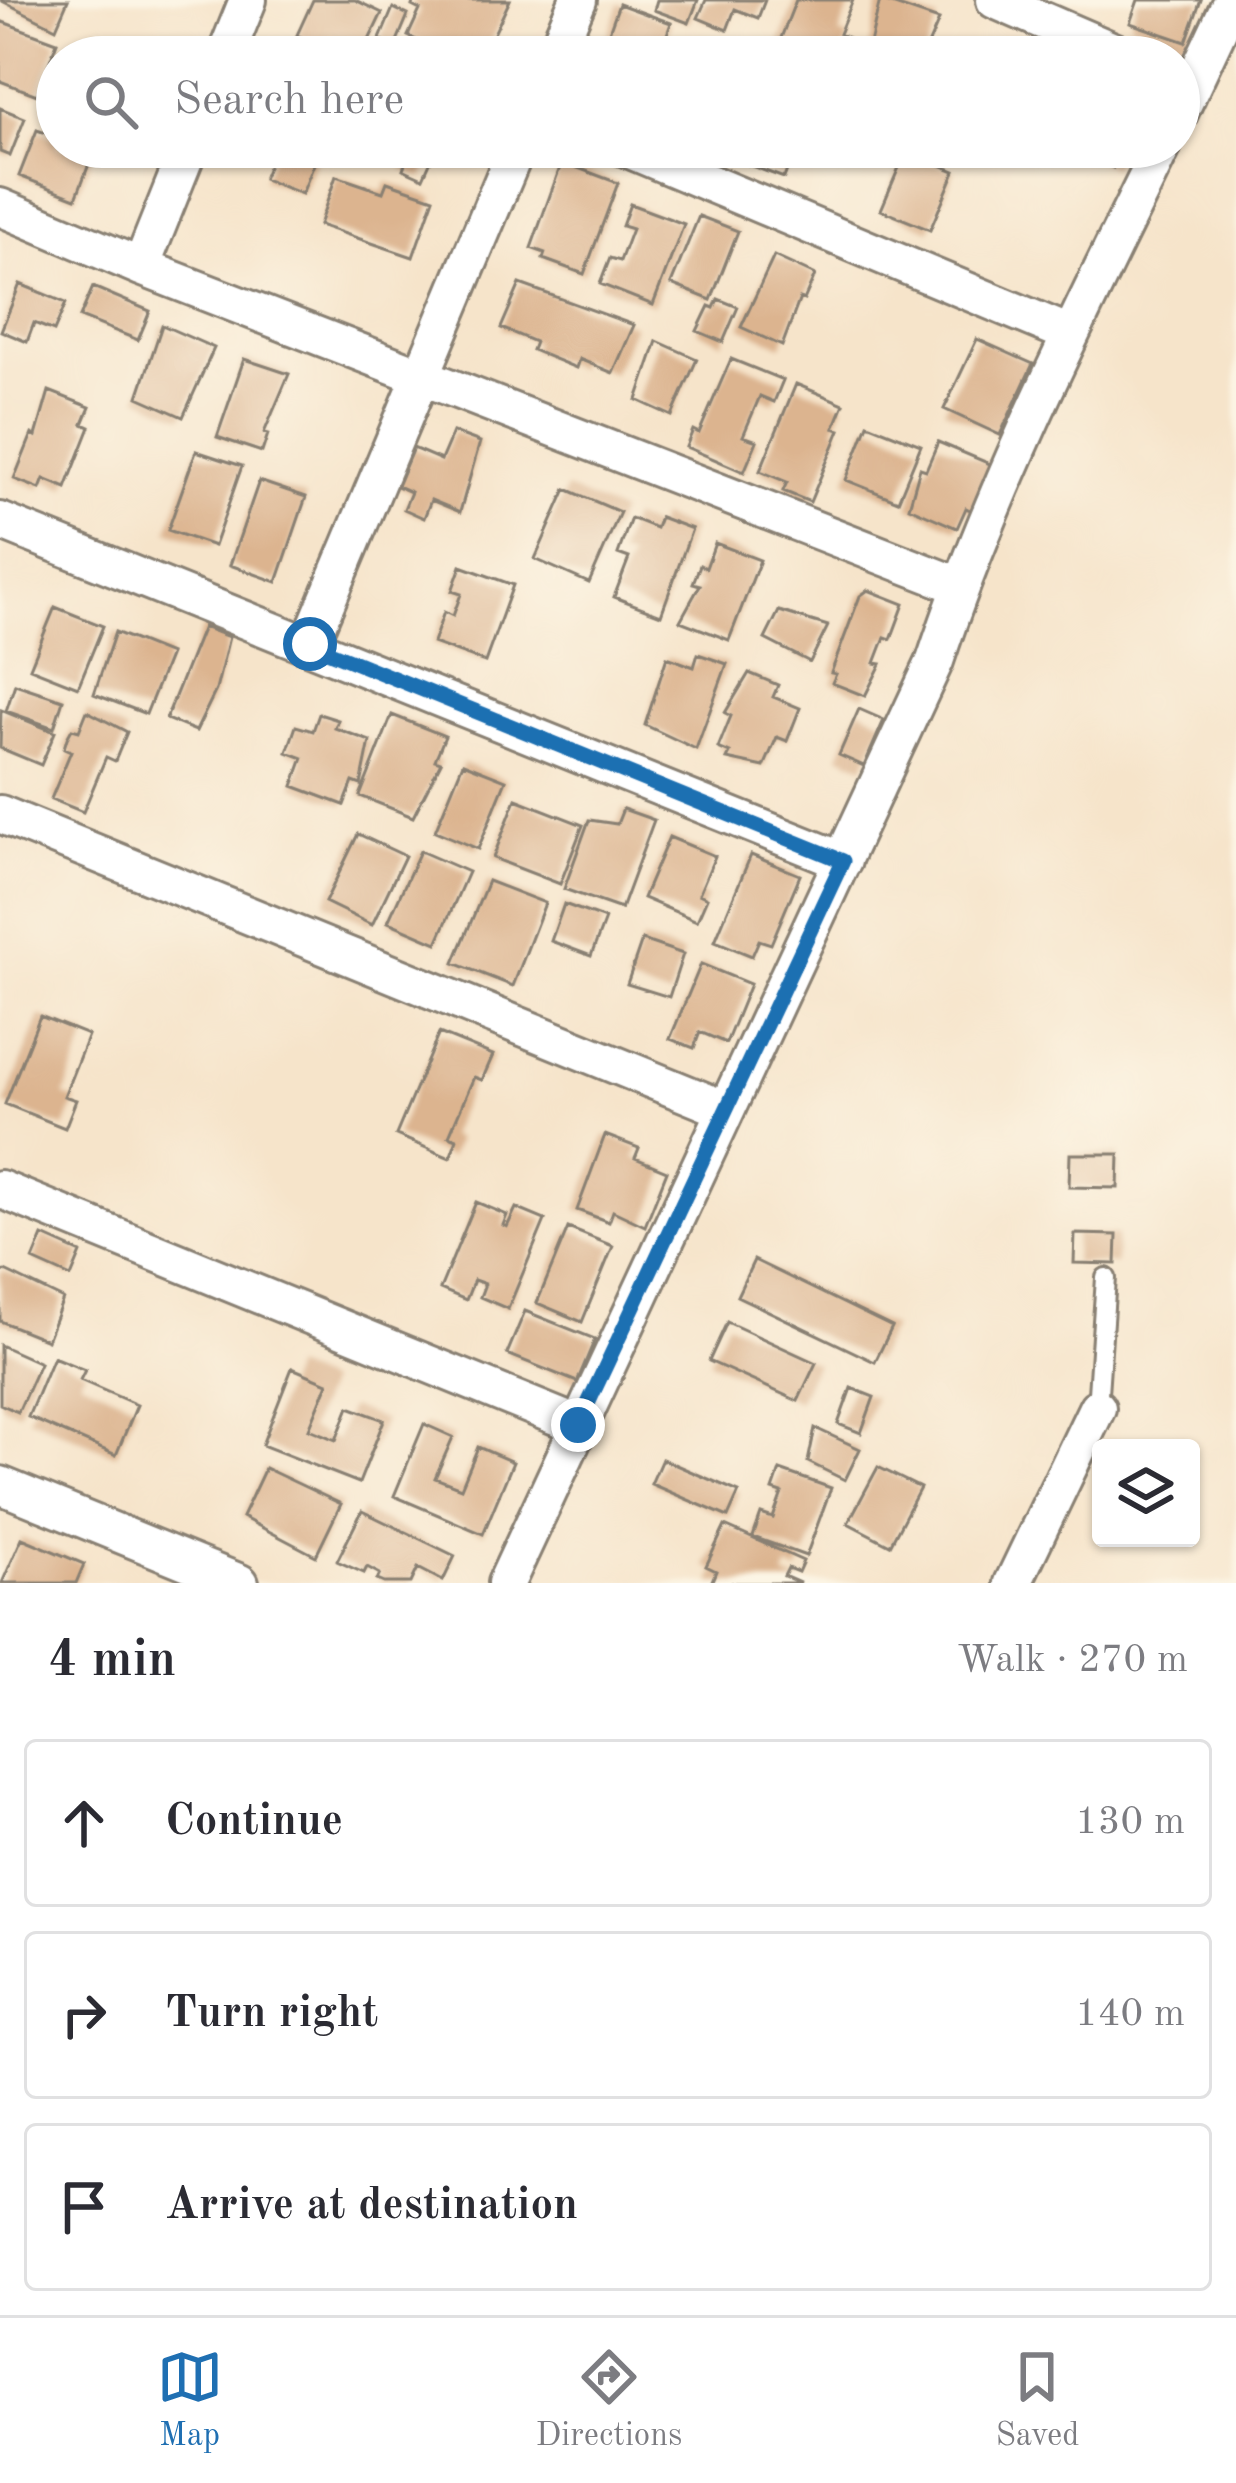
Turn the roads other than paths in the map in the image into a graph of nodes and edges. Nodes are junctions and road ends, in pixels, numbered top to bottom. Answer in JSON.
{"nodes":[{"id":1,"x":248,"y":0,"type":"edge"},
{"id":2,"x":578,"y":0,"type":"edge"},
{"id":3,"x":995,"y":0,"type":"edge"},
{"id":4,"x":1232,"y":0,"type":"edge"},
{"id":5,"x":233,"y":36,"type":"edge"},
{"id":6,"x":563,"y":36,"type":"edge"},
{"id":7,"x":1078,"y":36,"type":"edge"},
{"id":8,"x":1200,"y":62,"type":"edge"},
{"id":9,"x":181,"y":168,"type":"edge"},
{"id":10,"x":509,"y":168,"type":"edge"},
{"id":11,"x":673,"y":168,"type":"edge"},
{"id":12,"x":1152,"y":168,"type":"edge"},
{"id":13,"x":0,"y":207,"type":"edge"},
{"id":14,"x":141,"y":267,"type":"junction"},
{"id":15,"x":1070,"y":334,"type":"junction"},
{"id":16,"x":425,"y":377,"type":"junction"},
{"id":17,"x":0,"y":521,"type":"edge"},
{"id":18,"x":960,"y":586,"type":"junction"},
{"id":19,"x":310,"y":644,"type":"junction"},
{"id":20,"x":0,"y":814,"type":"edge"},
{"id":21,"x":843,"y":861,"type":"junction"},
{"id":22,"x":726,"y":1109,"type":"junction"},
{"id":23,"x":0,"y":1189,"type":"edge"},
{"id":24,"x":1106,"y":1277,"type":"dead end"},
{"id":25,"x":1097,"y":1408,"type":"joint"},
{"id":26,"x":578,"y":1425,"type":"junction"},
{"id":27,"x":0,"y":1484,"type":"edge"},
{"id":28,"x":240,"y":1583,"type":"edge"},
{"id":29,"x":506,"y":1583,"type":"edge"},
{"id":30,"x":1012,"y":1583,"type":"edge"}],
"edges":[{"from":1,"to":5,"type":"street"},
{"from":2,"to":6,"type":"street"},
{"from":3,"to":7,"type":"street"},
{"from":4,"to":8,"type":"street"},
{"from":9,"to":14,"type":"street"},
{"from":10,"to":16,"type":"street"},
{"from":11,"to":15,"type":"street"},
{"from":12,"to":15,"type":"street"},
{"from":13,"to":14,"type":"street"},
{"from":14,"to":16,"type":"street"},
{"from":15,"to":18,"type":"street"},
{"from":16,"to":18,"type":"street"},
{"from":16,"to":19,"type":"street"},
{"from":17,"to":19,"type":"street"},
{"from":18,"to":21,"type":"street"},
{"from":19,"to":21,"type":"street"},
{"from":20,"to":22,"type":"street"},
{"from":21,"to":22,"type":"street"},
{"from":22,"to":26,"type":"street"},
{"from":23,"to":26,"type":"street"},
{"from":24,"to":25,"type":"lane"},
{"from":25,"to":30,"type":"street"},
{"from":26,"to":29,"type":"street"},
{"from":27,"to":28,"type":"street"}]}
